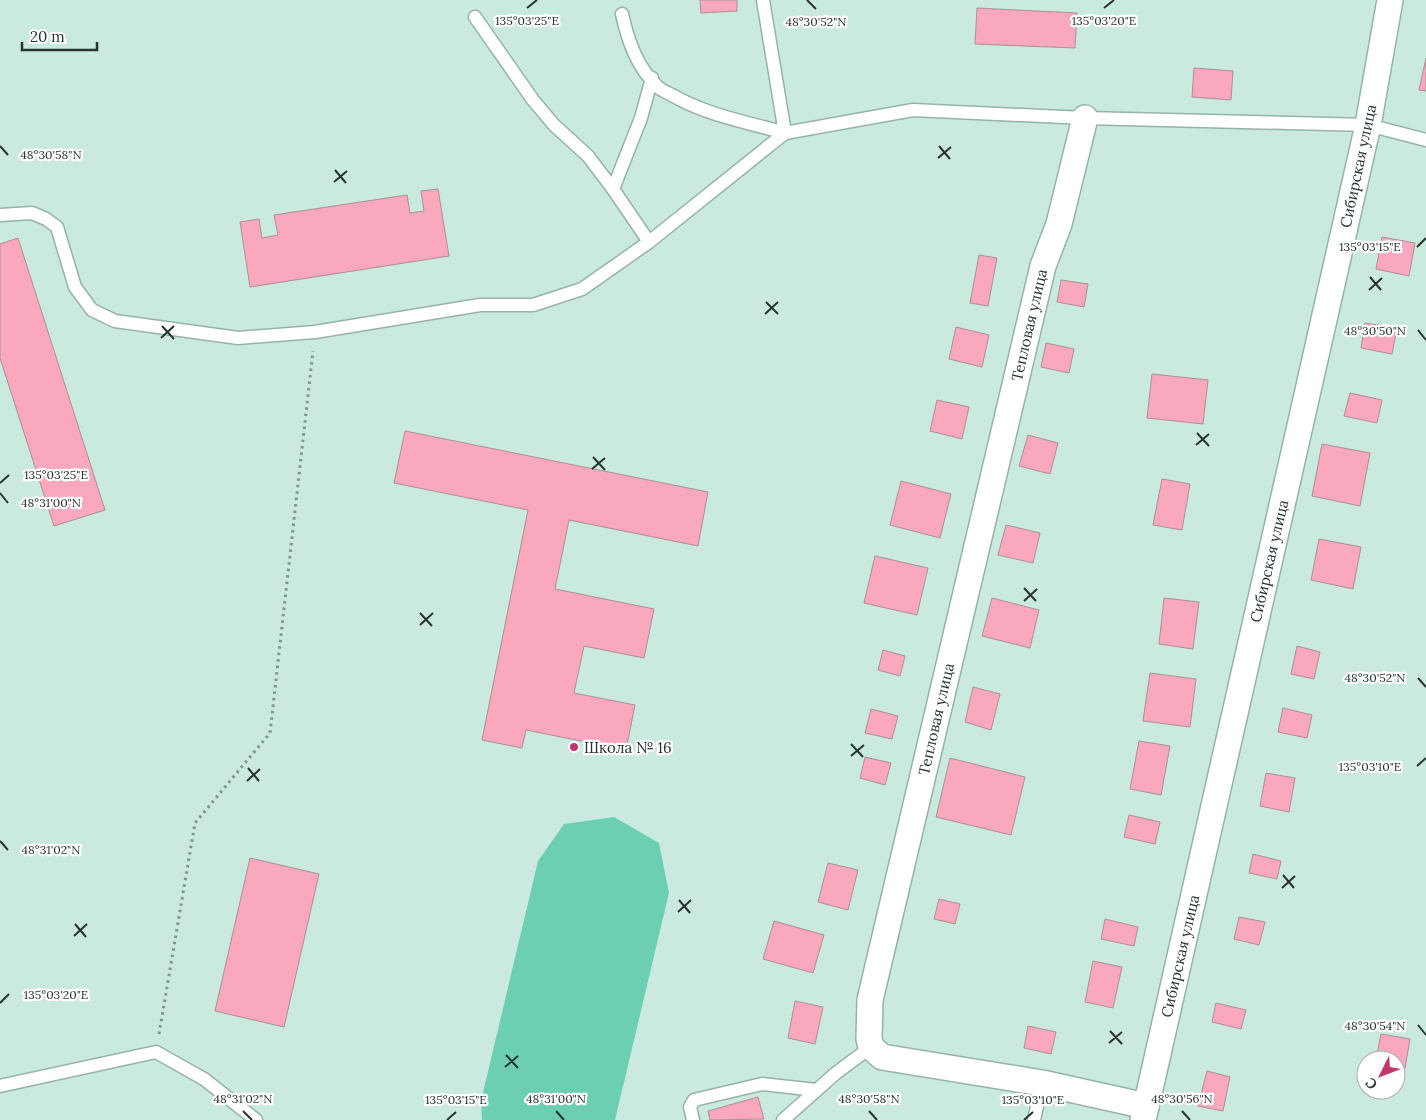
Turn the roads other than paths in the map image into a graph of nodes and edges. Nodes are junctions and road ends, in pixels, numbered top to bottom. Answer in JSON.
{"nodes":[{"id":1,"x":763,"y":0,"type":"edge"},
{"id":2,"x":1390,"y":0,"type":"edge"},
{"id":3,"x":622,"y":14,"type":"dead end"},
{"id":4,"x":475,"y":17,"type":"dead end"},
{"id":5,"x":652,"y":78,"type":"junction"},
{"id":6,"x":1085,"y":118,"type":"junction"},
{"id":7,"x":1368,"y":126,"type":"junction"},
{"id":8,"x":784,"y":133,"type":"junction"},
{"id":9,"x":1426,"y":140,"type":"edge"},
{"id":10,"x":613,"y":189,"type":"junction"},
{"id":11,"x":0,"y":214,"type":"edge"},
{"id":12,"x":649,"y":242,"type":"junction"},
{"id":13,"x":871,"y":1047,"type":"junction"},
{"id":14,"x":1042,"y":1083,"type":"junction"},
{"id":15,"x":0,"y":1086,"type":"edge"},
{"id":16,"x":816,"y":1090,"type":"junction"},
{"id":17,"x":1144,"y":1113,"type":"edge"},
{"id":18,"x":256,"y":1120,"type":"edge"},
{"id":19,"x":693,"y":1120,"type":"edge"},
{"id":20,"x":783,"y":1120,"type":"edge"},
{"id":21,"x":1034,"y":1120,"type":"edge"}],
"edges":[{"from":1,"to":8,"type":"lane"},
{"from":2,"to":7,"type":"street","name":"Сибирская улица"},
{"from":3,"to":5,"type":"lane"},
{"from":4,"to":10,"type":"lane"},
{"from":5,"to":8,"type":"lane"},
{"from":5,"to":10,"type":"lane"},
{"from":6,"to":7,"type":"lane"},
{"from":6,"to":8,"type":"lane"},
{"from":6,"to":13,"type":"street","name":"Тепловая улица"},
{"from":7,"to":9,"type":"lane"},
{"from":7,"to":17,"type":"street","name":"Сибирская улица"},
{"from":8,"to":12,"type":"lane"},
{"from":10,"to":12,"type":"lane"},
{"from":11,"to":12,"type":"lane"},
{"from":13,"to":14,"type":"street"},
{"from":13,"to":16,"type":"lane"},
{"from":14,"to":17,"type":"street"},
{"from":14,"to":21,"type":"lane"},
{"from":15,"to":18,"type":"lane"},
{"from":16,"to":19,"type":"lane"},
{"from":16,"to":20,"type":"lane"}]}
